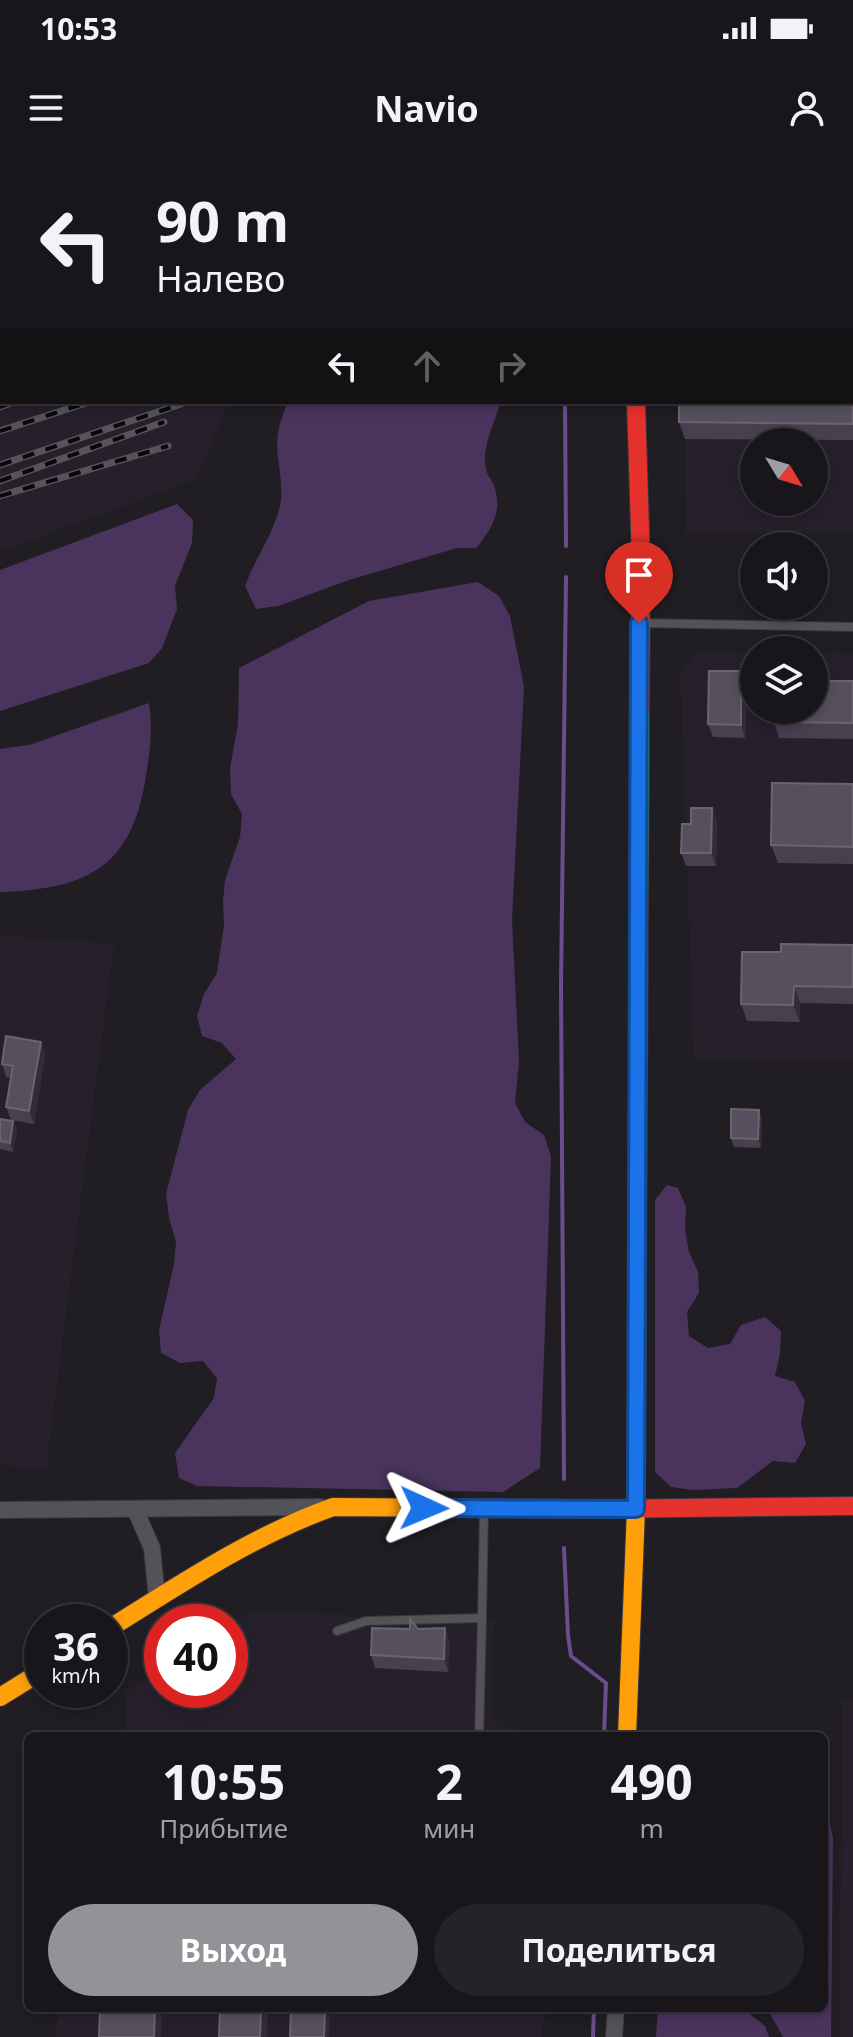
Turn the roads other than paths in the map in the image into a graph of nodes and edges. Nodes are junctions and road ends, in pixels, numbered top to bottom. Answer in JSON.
{"nodes":[{"id":1,"x":636,"y":404,"type":"edge"},
{"id":2,"x":639,"y":623,"type":"junction"},
{"id":3,"x":853,"y":627,"type":"edge"},
{"id":4,"x":853,"y":1506,"type":"edge"},
{"id":5,"x":333,"y":1507,"type":"junction"},
{"id":6,"x":484,"y":1508,"type":"junction"},
{"id":7,"x":135,"y":1509,"type":"junction"},
{"id":8,"x":636,"y":1509,"type":"junction"},
{"id":9,"x":0,"y":1510,"type":"edge"},
{"id":10,"x":157,"y":1599,"type":"junction"},
{"id":11,"x":128,"y":1617,"type":"edge"},
{"id":12,"x":482,"y":1618,"type":"junction"},
{"id":13,"x":337,"y":1631,"type":"dead end"},
{"id":14,"x":24,"y":1682,"type":"edge"},
{"id":15,"x":0,"y":1697,"type":"edge"},
{"id":16,"x":479,"y":1732,"type":"edge"},
{"id":17,"x":627,"y":1732,"type":"edge"},
{"id":18,"x":616,"y":2012,"type":"edge"},
{"id":19,"x":614,"y":2037,"type":"edge"}],
"edges":[{"from":1,"to":2,"type":"street"},
{"from":2,"to":3,"type":"lane"},
{"from":2,"to":8,"type":"street"},
{"from":4,"to":8,"type":"street"},
{"from":5,"to":6,"type":"street"},
{"from":5,"to":7,"type":"street"},
{"from":5,"to":10,"type":"street"},
{"from":6,"to":8,"type":"street"},
{"from":6,"to":12,"type":"lane"},
{"from":7,"to":9,"type":"street"},
{"from":7,"to":10,"type":"street"},
{"from":8,"to":17,"type":"street"},
{"from":10,"to":11,"type":"street"},
{"from":12,"to":13,"type":"lane"},
{"from":12,"to":16,"type":"lane"},
{"from":14,"to":15,"type":"street"},
{"from":18,"to":19,"type":"street"}]}
